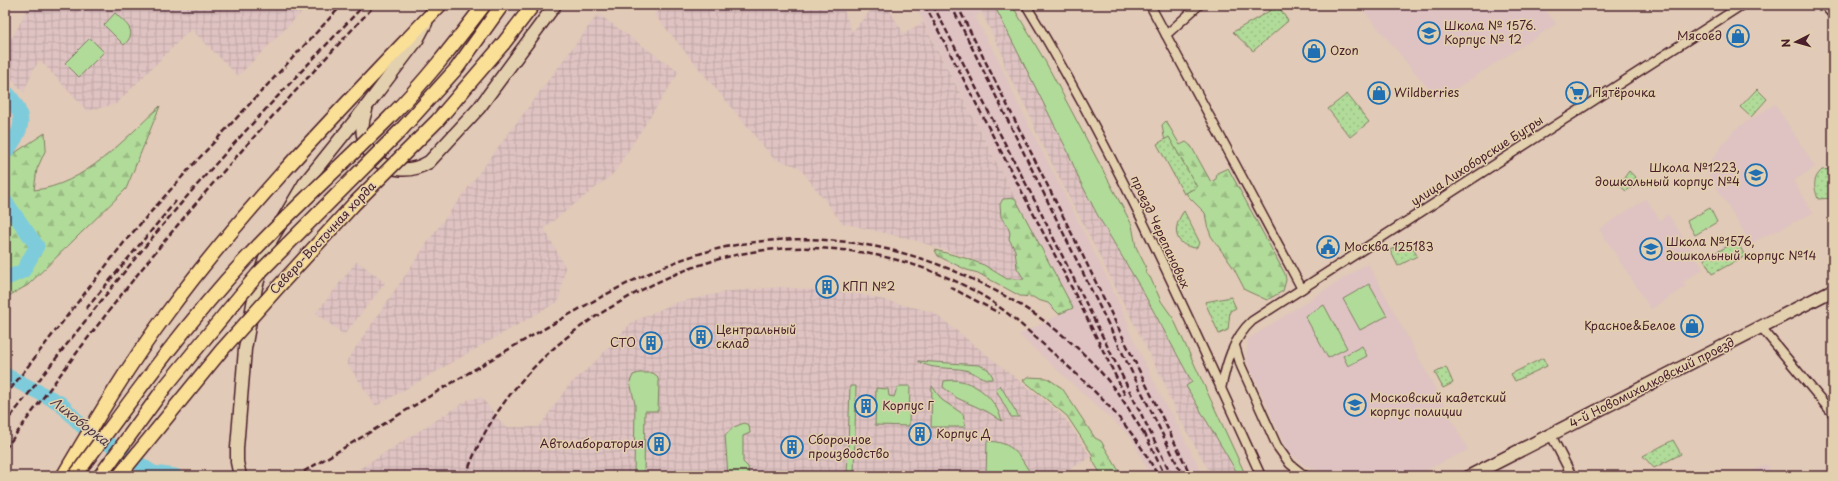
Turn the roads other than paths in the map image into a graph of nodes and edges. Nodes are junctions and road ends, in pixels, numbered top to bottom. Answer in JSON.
{"nodes":[{"id":1,"x":440,"y":5,"type":"edge"},
{"id":2,"x":484,"y":5,"type":"edge"},
{"id":3,"x":502,"y":5,"type":"edge"},
{"id":4,"x":533,"y":5,"type":"edge"},
{"id":5,"x":556,"y":5,"type":"edge"},
{"id":6,"x":1026,"y":5,"type":"edge"},
{"id":7,"x":1150,"y":5,"type":"edge"},
{"id":8,"x":1199,"y":5,"type":"edge"},
{"id":9,"x":1742,"y":5,"type":"edge"},
{"id":10,"x":1827,"y":5,"type":"edge"},
{"id":11,"x":1833,"y":12,"type":"edge"},
{"id":12,"x":430,"y":15,"type":"junction"},
{"id":13,"x":1166,"y":35,"type":"junction"},
{"id":14,"x":369,"y":103,"type":"junction"},
{"id":15,"x":1302,"y":289,"type":"junction"},
{"id":16,"x":1833,"y":290,"type":"edge"},
{"id":17,"x":1761,"y":327,"type":"junction"},
{"id":18,"x":1235,"y":346,"type":"junction"},
{"id":19,"x":1221,"y":389,"type":"junction"},
{"id":20,"x":1833,"y":414,"type":"edge"},
{"id":21,"x":1551,"y":435,"type":"junction"},
{"id":22,"x":63,"y":476,"type":"edge"},
{"id":23,"x":75,"y":476,"type":"edge"},
{"id":24,"x":100,"y":476,"type":"edge"},
{"id":25,"x":119,"y":476,"type":"edge"},
{"id":26,"x":240,"y":476,"type":"edge"},
{"id":27,"x":1261,"y":476,"type":"edge"},
{"id":28,"x":1305,"y":476,"type":"edge"},
{"id":29,"x":1470,"y":476,"type":"edge"},
{"id":30,"x":1572,"y":476,"type":"edge"}],
"edges":[{"from":1,"to":12,"type":"main road"},
{"from":2,"to":23,"type":"main road","bridge":true},
{"from":3,"to":24,"type":"main road","name":"Северо-Восточная хорда","bridge":true},
{"from":4,"to":25,"type":"main road","name":"Северо-Восточная хорда","bridge":true},
{"from":5,"to":14,"type":"street"},
{"from":6,"to":19,"type":"street","name":"проезд Черепановых"},
{"from":7,"to":13,"type":"street"},
{"from":8,"to":13,"type":"street"},
{"from":9,"to":15,"type":"street","name":"улица Лихоборские Бугры"},
{"from":10,"to":11,"type":"street"},
{"from":12,"to":14,"type":"street"},
{"from":12,"to":22,"type":"main road"},
{"from":13,"to":15,"type":"street"},
{"from":14,"to":26,"type":"street"},
{"from":15,"to":18,"type":"street","name":"улица Лихоборские Бугры"},
{"from":16,"to":17,"type":"street","name":"4-й Новомихалковский проезд"},
{"from":17,"to":20,"type":"street"},
{"from":17,"to":21,"type":"street","name":"4-й Новомихалковский проезд"},
{"from":18,"to":19,"type":"street","name":"улица Лихоборские Бугры"},
{"from":18,"to":28,"type":"street"},
{"from":19,"to":27,"type":"street","name":"проезд Черепановых"},
{"from":21,"to":29,"type":"street","name":"4-й Новомихалковский проезд"},
{"from":21,"to":30,"type":"street"}]}
